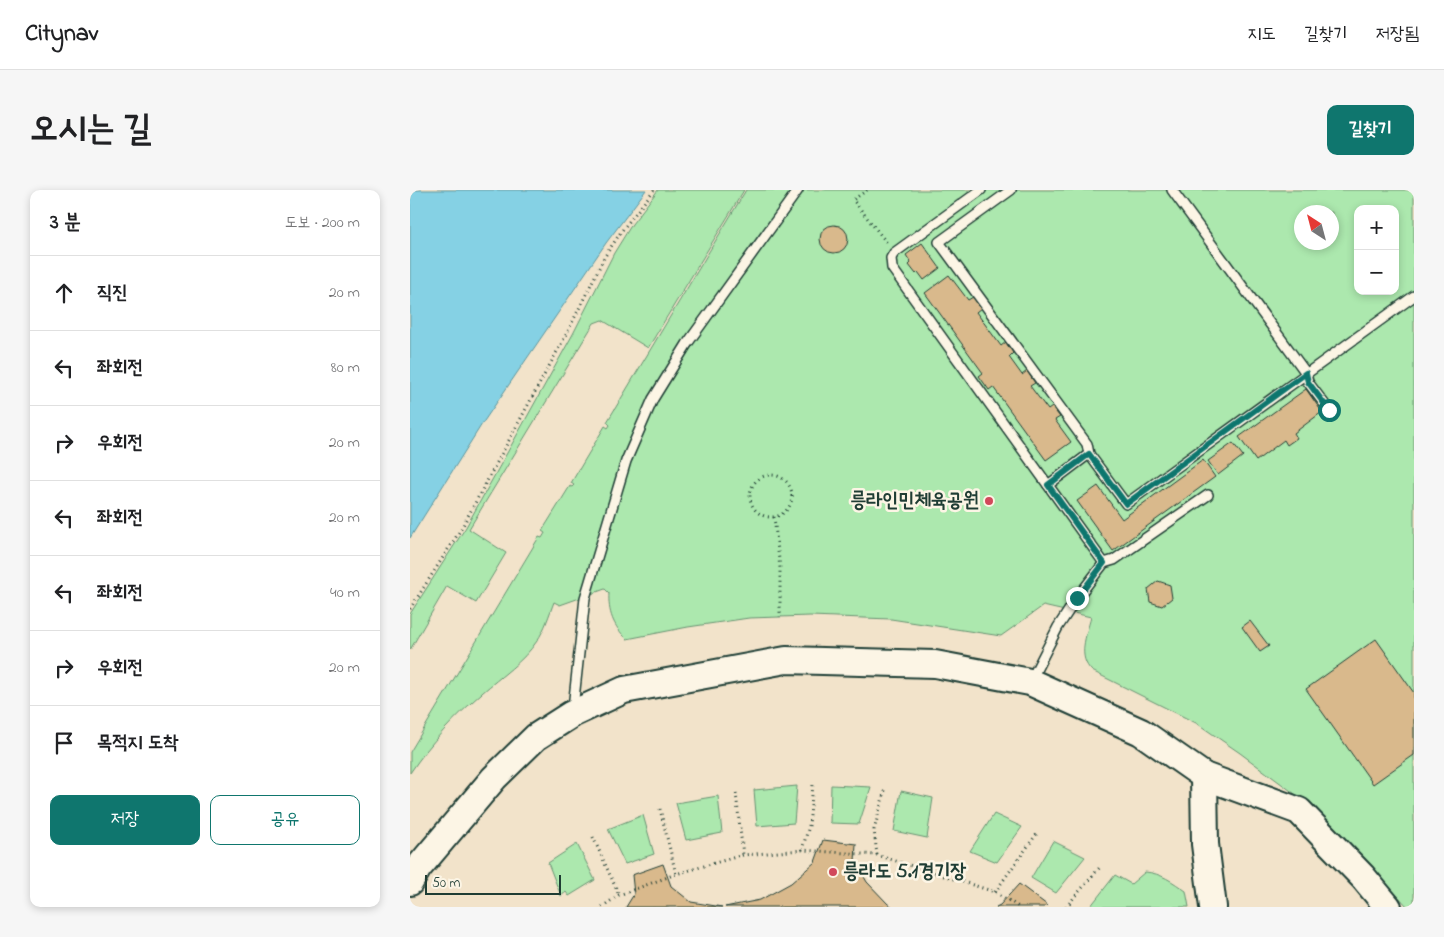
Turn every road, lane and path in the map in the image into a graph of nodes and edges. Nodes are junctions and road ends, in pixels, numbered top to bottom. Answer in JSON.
{"nodes":[{"id":1,"x":654,"y":190,"type":"edge"},
{"id":2,"x":798,"y":190,"type":"edge"},
{"id":3,"x":867,"y":190,"type":"edge"},
{"id":4,"x":981,"y":190,"type":"edge"},
{"id":5,"x":1011,"y":190,"type":"edge"},
{"id":6,"x":1172,"y":190,"type":"edge"},
{"id":7,"x":894,"y":253,"type":"junction"},
{"id":8,"x":1414,"y":296,"type":"edge"},
{"id":9,"x":1306,"y":373,"type":"junction"},
{"id":10,"x":1329,"y":410,"type":"dead end"},
{"id":11,"x":1089,"y":454,"type":"junction"},
{"id":12,"x":1048,"y":485,"type":"junction"},
{"id":13,"x":1208,"y":495,"type":"dead end"},
{"id":14,"x":774,"y":517,"type":"junction"},
{"id":15,"x":1104,"y":563,"type":"junction"},
{"id":16,"x":410,"y":609,"type":"edge"},
{"id":17,"x":780,"y":616,"type":"dead end"},
{"id":18,"x":1030,"y":682,"type":"junction"},
{"id":19,"x":572,"y":714,"type":"junction"},
{"id":20,"x":1204,"y":776,"type":"junction"},
{"id":21,"x":813,"y":785,"type":"dead end"},
{"id":22,"x":885,"y":790,"type":"dead end"},
{"id":23,"x":736,"y":793,"type":"dead end"},
{"id":24,"x":660,"y":809,"type":"dead end"},
{"id":25,"x":1038,"y":832,"type":"dead end"},
{"id":26,"x":593,"y":837,"type":"dead end"},
{"id":27,"x":802,"y":850,"type":"junction"},
{"id":28,"x":743,"y":856,"type":"junction"},
{"id":29,"x":877,"y":856,"type":"junction"},
{"id":30,"x":1101,"y":866,"type":"dead end"},
{"id":31,"x":676,"y":874,"type":"junction"},
{"id":32,"x":410,"y":882,"type":"edge"},
{"id":33,"x":995,"y":892,"type":"junction"},
{"id":34,"x":619,"y":895,"type":"junction"},
{"id":35,"x":1211,"y":898,"type":"edge"},
{"id":36,"x":602,"y":907,"type":"edge"},
{"id":37,"x":1019,"y":907,"type":"edge"},
{"id":38,"x":1066,"y":907,"type":"edge"},
{"id":39,"x":1388,"y":907,"type":"edge"}],
"edges":[{"from":1,"to":16,"type":"path"},
{"from":2,"to":19,"type":"lane"},
{"from":3,"to":7,"type":"path"},
{"from":4,"to":7,"type":"lane"},
{"from":5,"to":11,"type":"lane"},
{"from":6,"to":9,"type":"lane"},
{"from":7,"to":12,"type":"lane"},
{"from":8,"to":9,"type":"lane"},
{"from":9,"to":10,"type":"lane"},
{"from":9,"to":11,"type":"lane"},
{"from":11,"to":12,"type":"lane"},
{"from":12,"to":15,"type":"lane"},
{"from":13,"to":15,"type":"lane"},
{"from":14,"to":14,"type":"path"},
{"from":14,"to":17,"type":"path"},
{"from":15,"to":18,"type":"lane"},
{"from":18,"to":19,"type":"street"},
{"from":18,"to":20,"type":"street"},
{"from":19,"to":32,"type":"street"},
{"from":20,"to":35,"type":"street"},
{"from":20,"to":39,"type":"street"},
{"from":21,"to":27,"type":"path"},
{"from":22,"to":29,"type":"path"},
{"from":23,"to":28,"type":"path"},
{"from":24,"to":31,"type":"path"},
{"from":25,"to":33,"type":"path"},
{"from":26,"to":34,"type":"path"},
{"from":27,"to":28,"type":"path"},
{"from":27,"to":29,"type":"path"},
{"from":28,"to":31,"type":"path"},
{"from":29,"to":33,"type":"path"},
{"from":30,"to":38,"type":"path"},
{"from":31,"to":34,"type":"path"},
{"from":33,"to":37,"type":"path"},
{"from":34,"to":36,"type":"path"}]}
